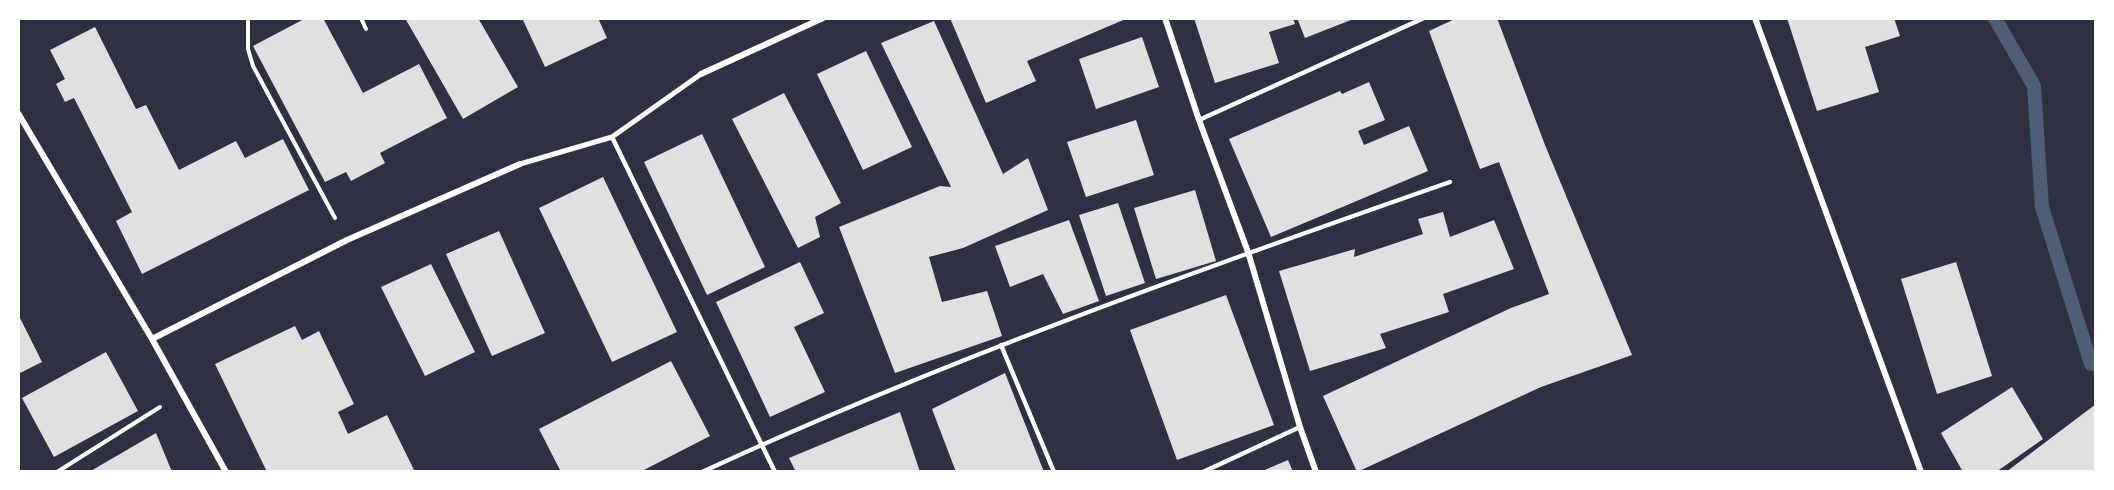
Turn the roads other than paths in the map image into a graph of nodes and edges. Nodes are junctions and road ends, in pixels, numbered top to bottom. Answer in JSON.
{"nodes":[{"id":1,"x":823,"y":18,"type":"edge"},
{"id":2,"x":1165,"y":18,"type":"edge"},
{"id":3,"x":1424,"y":18,"type":"edge"},
{"id":4,"x":1755,"y":18,"type":"edge"},
{"id":5,"x":701,"y":75,"type":"joint"},
{"id":6,"x":18,"y":112,"type":"edge"},
{"id":7,"x":1199,"y":120,"type":"junction"},
{"id":8,"x":612,"y":137,"type":"junction"},
{"id":9,"x":520,"y":164,"type":"joint"},
{"id":10,"x":1450,"y":182,"type":"dead end"},
{"id":11,"x":1248,"y":252,"type":"junction"},
{"id":12,"x":152,"y":339,"type":"junction"},
{"id":13,"x":1001,"y":345,"type":"junction"},
{"id":14,"x":1300,"y":427,"type":"junction"},
{"id":15,"x":763,"y":444,"type":"junction"},
{"id":16,"x":226,"y":472,"type":"edge"},
{"id":17,"x":702,"y":472,"type":"edge"},
{"id":18,"x":775,"y":472,"type":"edge"},
{"id":19,"x":1054,"y":472,"type":"edge"},
{"id":20,"x":1203,"y":472,"type":"edge"},
{"id":21,"x":1316,"y":472,"type":"edge"},
{"id":22,"x":1921,"y":472,"type":"edge"}],
"edges":[{"from":1,"to":5,"type":"street"},
{"from":2,"to":7,"type":"street"},
{"from":3,"to":7,"type":"lane"},
{"from":4,"to":22,"type":"street"},
{"from":5,"to":8,"type":"street"},
{"from":6,"to":12,"type":"street"},
{"from":7,"to":11,"type":"street"},
{"from":8,"to":9,"type":"street"},
{"from":8,"to":15,"type":"lane"},
{"from":9,"to":12,"type":"street"},
{"from":10,"to":11,"type":"lane"},
{"from":11,"to":13,"type":"lane"},
{"from":11,"to":14,"type":"street"},
{"from":12,"to":16,"type":"street"},
{"from":13,"to":15,"type":"lane"},
{"from":13,"to":19,"type":"lane"},
{"from":14,"to":20,"type":"lane"},
{"from":14,"to":21,"type":"street"},
{"from":15,"to":17,"type":"lane"},
{"from":15,"to":18,"type":"lane"}]}
